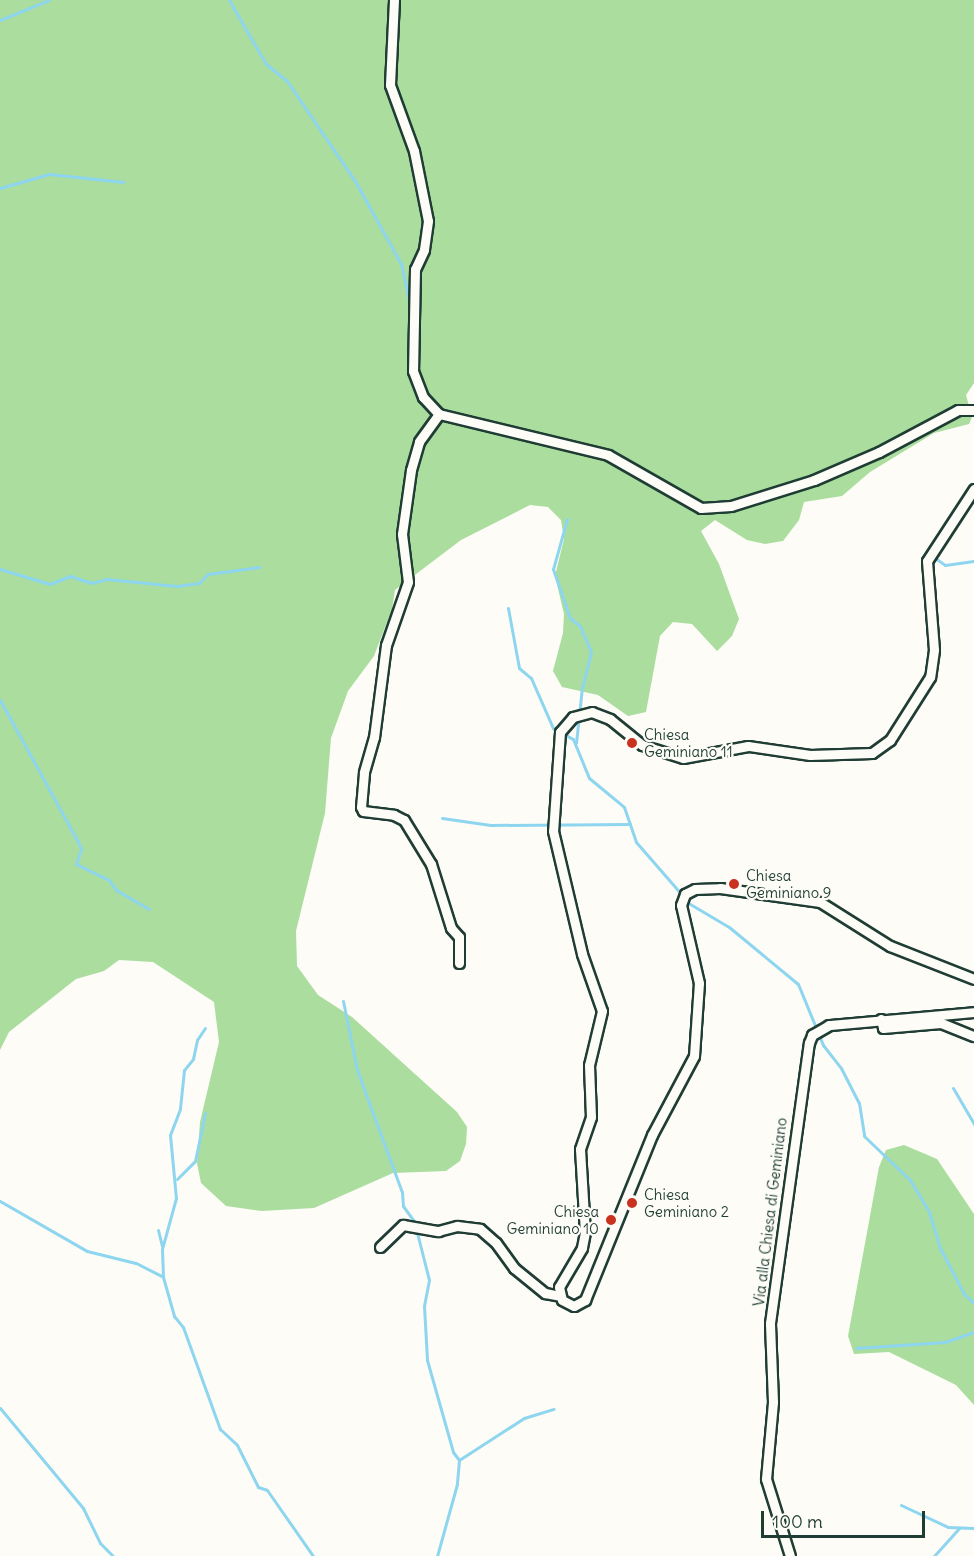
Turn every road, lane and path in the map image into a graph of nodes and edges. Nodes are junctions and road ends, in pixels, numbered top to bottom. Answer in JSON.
{"nodes":[{"id":1,"x":394,"y":0,"type":"edge"},
{"id":2,"x":974,"y":410,"type":"edge"},
{"id":3,"x":439,"y":414,"type":"junction"},
{"id":4,"x":974,"y":489,"type":"edge"},
{"id":5,"x":459,"y":963,"type":"dead end"},
{"id":6,"x":974,"y":979,"type":"edge"},
{"id":7,"x":974,"y":1012,"type":"edge"},
{"id":8,"x":881,"y":1019,"type":"junction"},
{"id":9,"x":974,"y":1036,"type":"edge"},
{"id":10,"x":380,"y":1247,"type":"dead end"},
{"id":11,"x":560,"y":1296,"type":"junction"},
{"id":12,"x":790,"y":1556,"type":"edge"}],
"edges":[{"from":1,"to":3,"type":"street"},
{"from":2,"to":3,"type":"street"},
{"from":3,"to":5,"type":"street"},
{"from":4,"to":11,"type":"street"},
{"from":6,"to":11,"type":"street"},
{"from":7,"to":8,"type":"street","name":"Via alla Chiesa di Geminiano"},
{"from":8,"to":9,"type":"street"},
{"from":8,"to":12,"type":"street","name":"Via alla Chiesa di Geminiano"},
{"from":10,"to":11,"type":"street"}]}
